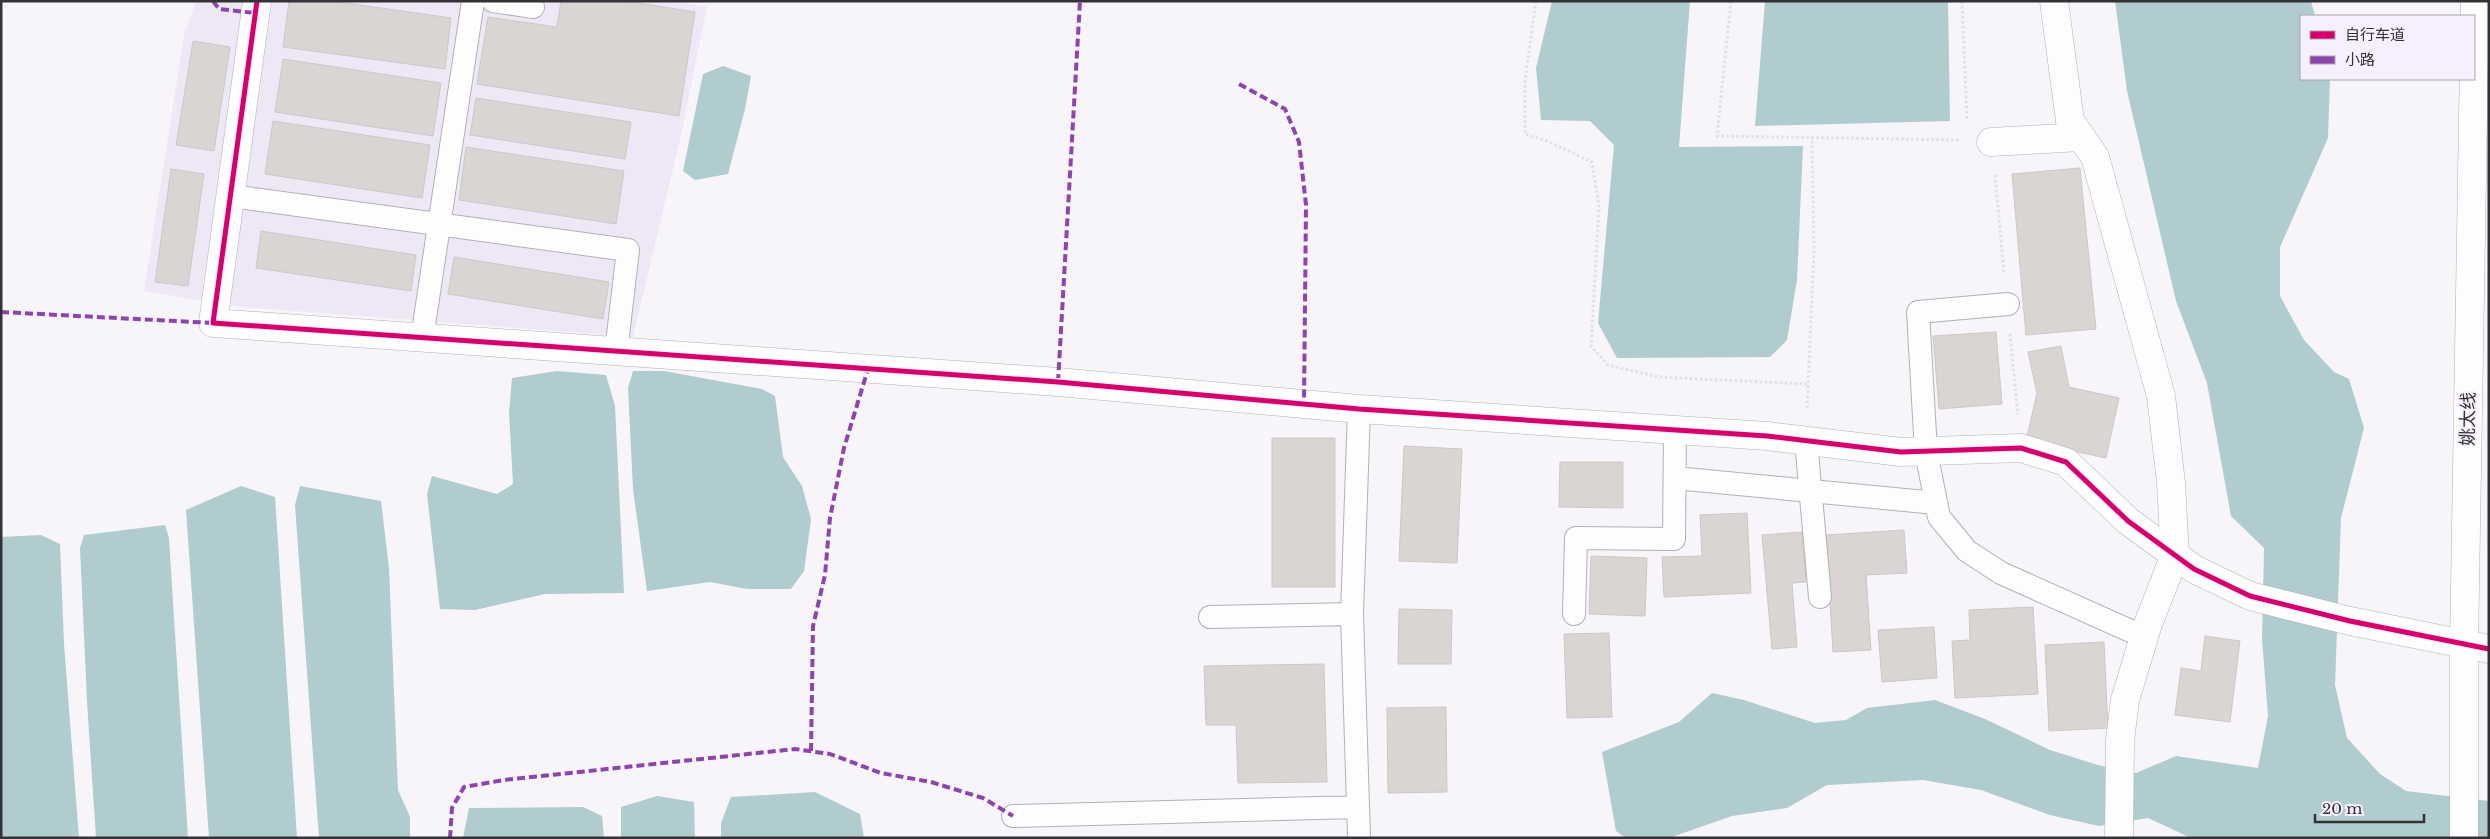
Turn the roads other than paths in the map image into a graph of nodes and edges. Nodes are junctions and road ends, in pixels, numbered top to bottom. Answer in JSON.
{"nodes":[{"id":1,"x":257,"y":1,"type":"edge"},
{"id":2,"x":473,"y":1,"type":"edge"},
{"id":3,"x":492,"y":1,"type":"edge"},
{"id":4,"x":2054,"y":1,"type":"edge"},
{"id":5,"x":2475,"y":1,"type":"edge"},
{"id":6,"x":533,"y":7,"type":"dead end"},
{"id":7,"x":2081,"y":137,"type":"junction"},
{"id":8,"x":1979,"y":141,"type":"road end"},
{"id":9,"x":230,"y":196,"type":"junction"},
{"id":10,"x":440,"y":224,"type":"junction"},
{"id":11,"x":2008,"y":304,"type":"dead end"},
{"id":12,"x":422,"y":338,"type":"junction"},
{"id":13,"x":616,"y":352,"type":"junction"},
{"id":14,"x":1359,"y":409,"type":"junction"},
{"id":15,"x":1675,"y":430,"type":"junction"},
{"id":16,"x":1806,"y":441,"type":"junction"},
{"id":17,"x":1926,"y":452,"type":"junction"},
{"id":18,"x":1675,"y":478,"type":"junction"},
{"id":19,"x":1810,"y":491,"type":"junction"},
{"id":20,"x":1936,"y":503,"type":"junction"},
{"id":21,"x":2175,"y":555,"type":"junction"},
{"id":22,"x":1820,"y":598,"type":"dead end"},
{"id":23,"x":1352,"y":614,"type":"junction"},
{"id":24,"x":1574,"y":614,"type":"dead end"},
{"id":25,"x":1210,"y":617,"type":"dead end"},
{"id":26,"x":2144,"y":637,"type":"junction"},
{"id":27,"x":2477,"y":647,"type":"edge"},
{"id":28,"x":1357,"y":807,"type":"junction"},
{"id":29,"x":1013,"y":816,"type":"dead end"},
{"id":30,"x":2119,"y":835,"type":"edge"},
{"id":31,"x":1359,"y":838,"type":"edge"},
{"id":32,"x":2464,"y":838,"type":"edge"}],
"edges":[{"from":1,"to":9,"type":"street"},
{"from":2,"to":10,"type":"lane"},
{"from":3,"to":6,"type":"lane"},
{"from":4,"to":7,"type":"street"},
{"from":5,"to":27,"type":"street","name":"姚太线"},
{"from":7,"to":8,"type":"street"},
{"from":7,"to":21,"type":"street"},
{"from":9,"to":10,"type":"lane"},
{"from":9,"to":12,"type":"street"},
{"from":10,"to":12,"type":"lane"},
{"from":10,"to":13,"type":"lane"},
{"from":11,"to":17,"type":"lane"},
{"from":12,"to":13,"type":"street"},
{"from":13,"to":14,"type":"street"},
{"from":14,"to":15,"type":"street"},
{"from":14,"to":23,"type":"lane"},
{"from":15,"to":16,"type":"street"},
{"from":15,"to":18,"type":"lane"},
{"from":16,"to":17,"type":"street"},
{"from":16,"to":19,"type":"lane"},
{"from":17,"to":20,"type":"lane"},
{"from":17,"to":21,"type":"street"},
{"from":18,"to":19,"type":"lane"},
{"from":18,"to":24,"type":"lane"},
{"from":19,"to":20,"type":"lane"},
{"from":19,"to":22,"type":"lane"},
{"from":20,"to":26,"type":"lane"},
{"from":21,"to":26,"type":"street"},
{"from":21,"to":27,"type":"street"},
{"from":23,"to":25,"type":"lane"},
{"from":23,"to":28,"type":"lane"},
{"from":26,"to":30,"type":"street"},
{"from":27,"to":32,"type":"street","name":"姚太线"},
{"from":28,"to":29,"type":"lane"},
{"from":28,"to":31,"type":"lane"}]}
